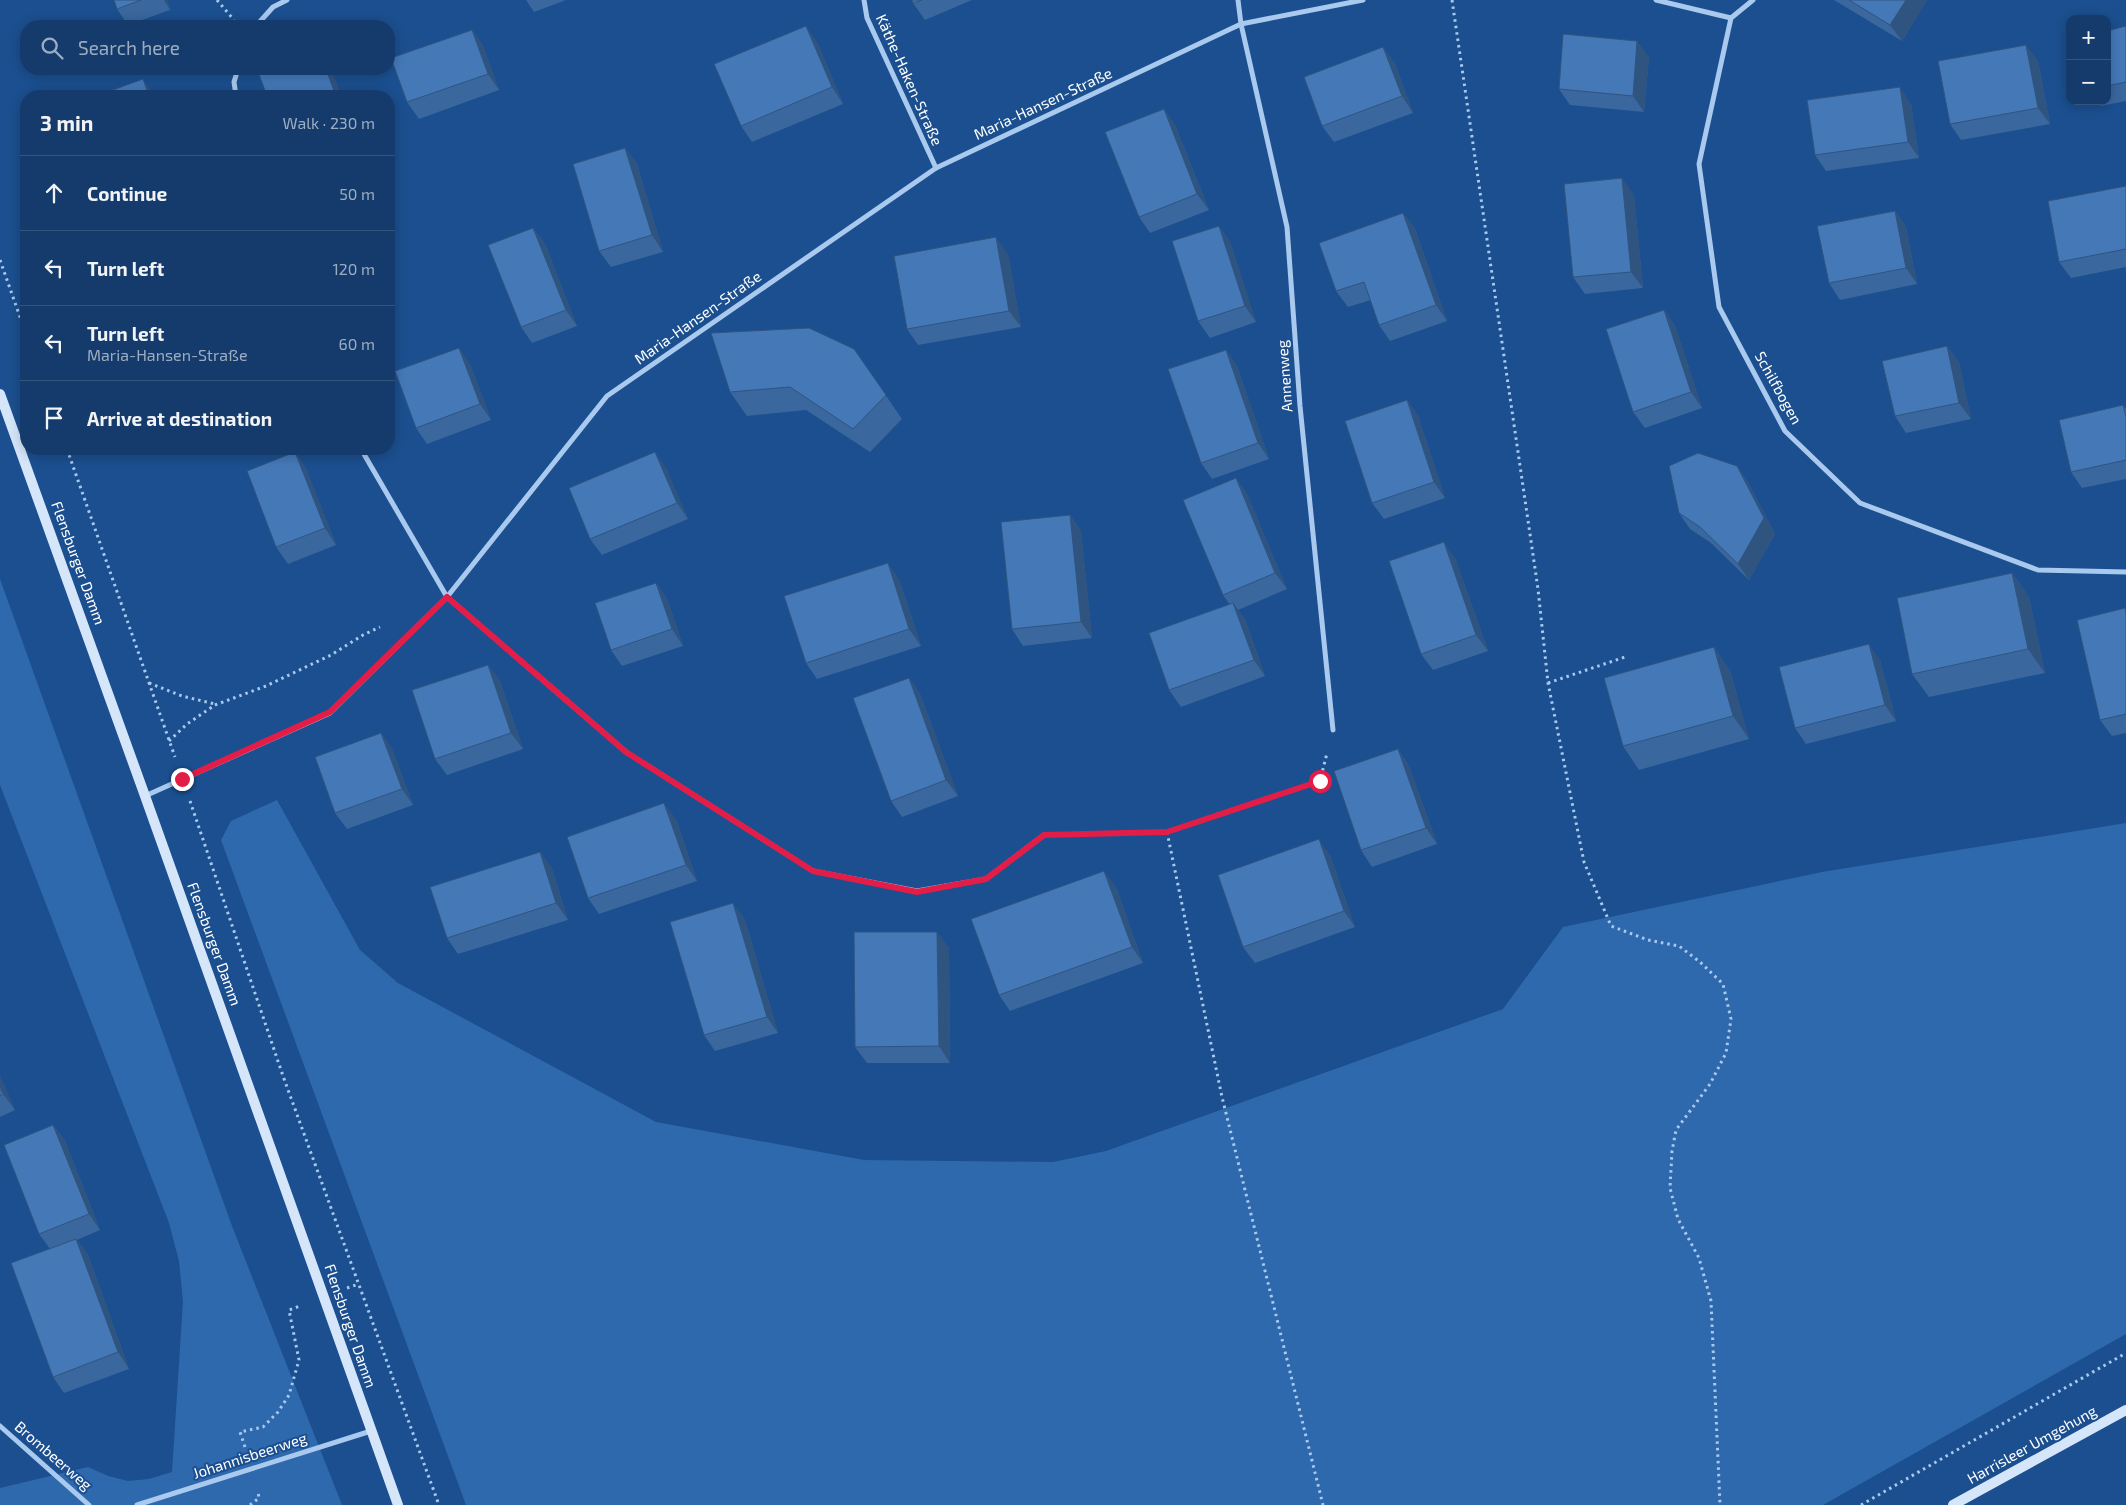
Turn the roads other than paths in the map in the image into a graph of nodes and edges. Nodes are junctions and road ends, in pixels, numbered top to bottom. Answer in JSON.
{"nodes":[{"id":1,"x":286,"y":0,"type":"edge"},
{"id":2,"x":864,"y":0,"type":"edge"},
{"id":3,"x":1238,"y":0,"type":"edge"},
{"id":4,"x":1363,"y":0,"type":"edge"},
{"id":5,"x":1656,"y":0,"type":"edge"},
{"id":6,"x":1753,"y":0,"type":"edge"},
{"id":7,"x":1731,"y":18,"type":"junction"},
{"id":8,"x":261,"y":20,"type":"edge"},
{"id":9,"x":1241,"y":24,"type":"junction"},
{"id":10,"x":236,"y":75,"type":"edge"},
{"id":11,"x":235,"y":90,"type":"edge"},
{"id":12,"x":936,"y":168,"type":"junction"},
{"id":13,"x":0,"y":394,"type":"edge"},
{"id":14,"x":20,"y":449,"type":"edge"},
{"id":15,"x":22,"y":455,"type":"edge"},
{"id":16,"x":364,"y":455,"type":"edge"},
{"id":17,"x":2126,"y":572,"type":"edge"},
{"id":18,"x":447,"y":597,"type":"junction"},
{"id":19,"x":1332,"y":730,"type":"road end"},
{"id":20,"x":146,"y":796,"type":"junction"},
{"id":21,"x":1044,"y":835,"type":"road end"},
{"id":22,"x":2126,"y":1410,"type":"edge"},
{"id":23,"x":0,"y":1426,"type":"edge"},
{"id":24,"x":371,"y":1431,"type":"junction"},
{"id":25,"x":89,"y":1505,"type":"edge"},
{"id":26,"x":137,"y":1505,"type":"edge"},
{"id":27,"x":398,"y":1505,"type":"edge"},
{"id":28,"x":1953,"y":1505,"type":"edge"}],
"edges":[{"from":1,"to":8,"type":"street"},
{"from":2,"to":12,"type":"street","name":"Käthe-Haken-Straße"},
{"from":3,"to":9,"type":"street","name":"Annenweg"},
{"from":4,"to":9,"type":"street","name":"Maria-Hansen-Straße"},
{"from":5,"to":7,"type":"street"},
{"from":6,"to":7,"type":"street"},
{"from":7,"to":17,"type":"street","name":"Schilfbogen"},
{"from":9,"to":12,"type":"street","name":"Maria-Hansen-Straße"},
{"from":9,"to":19,"type":"street","name":"Annenweg"},
{"from":10,"to":11,"type":"street"},
{"from":12,"to":18,"type":"street","name":"Maria-Hansen-Straße"},
{"from":13,"to":14,"type":"street","name":"Flensburger Damm"},
{"from":15,"to":20,"type":"street","name":"Flensburger Damm"},
{"from":16,"to":18,"type":"street"},
{"from":18,"to":20,"type":"street","name":"Maria-Hansen-Straße"},
{"from":18,"to":21,"type":"street"},
{"from":20,"to":24,"type":"street","name":"Flensburger Damm"},
{"from":22,"to":28,"type":"street","name":"Harrisleer Umgehung"},
{"from":23,"to":25,"type":"street","name":"Brombeerweg"},
{"from":24,"to":26,"type":"street","name":"Johannisbeerweg"},
{"from":24,"to":27,"type":"street","name":"Flensburger Damm"}]}
